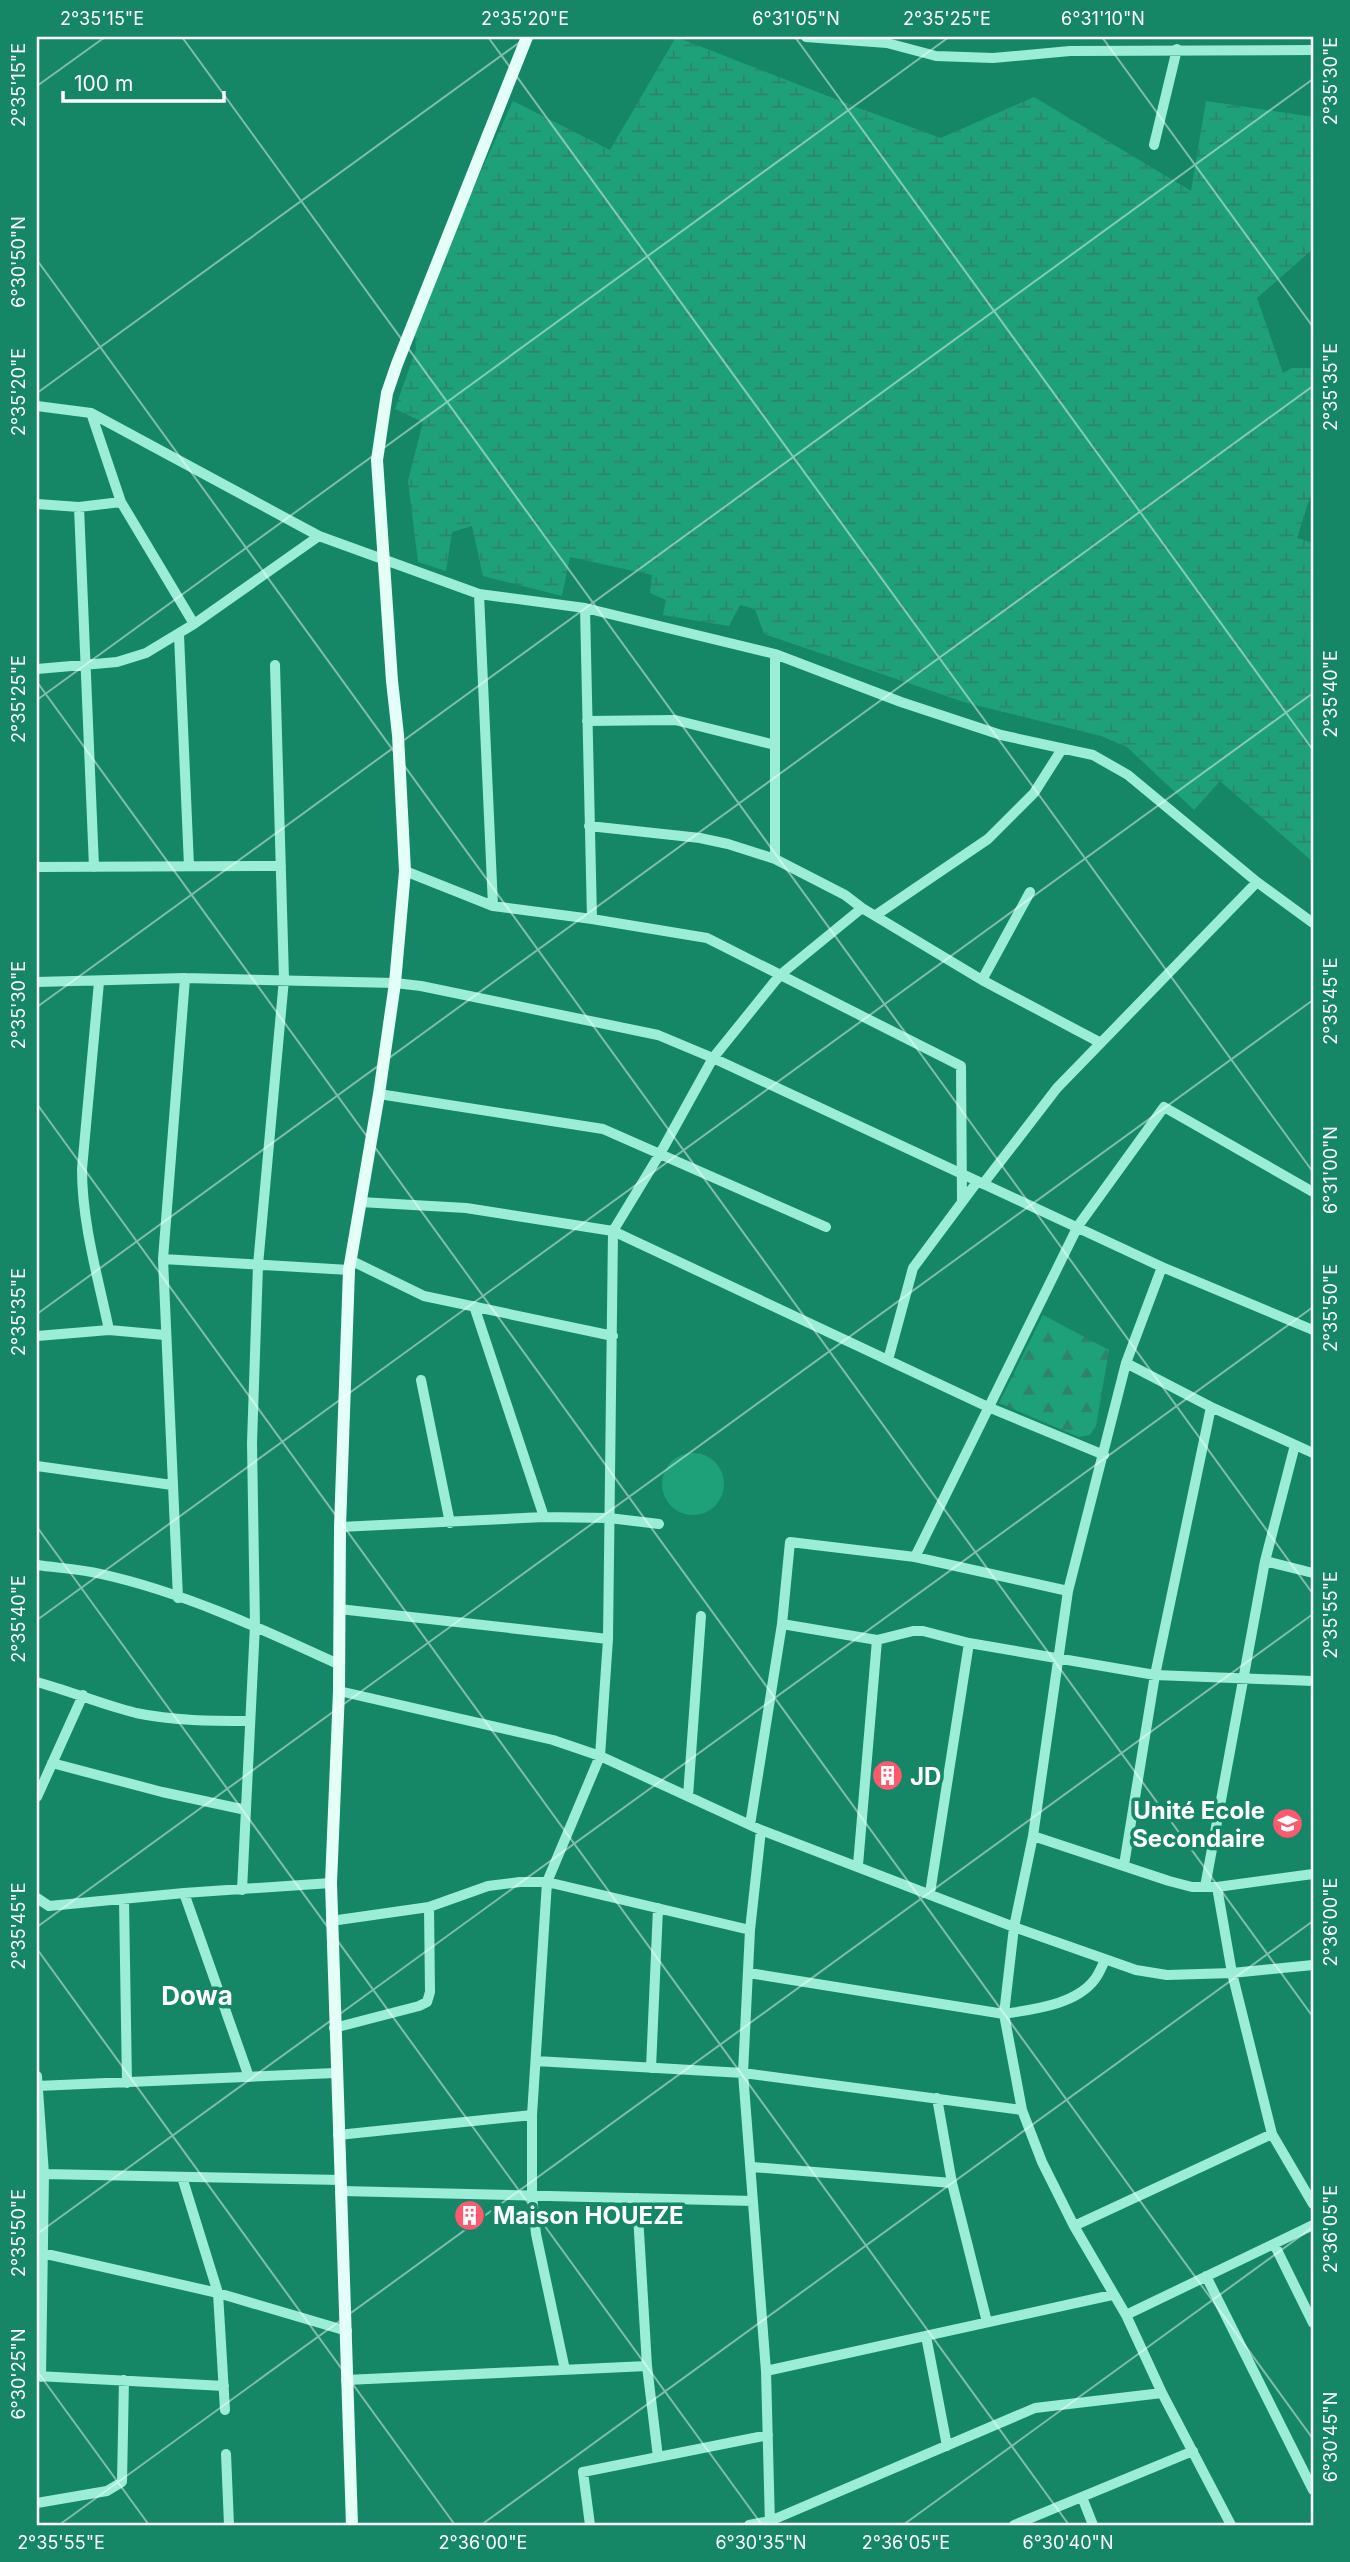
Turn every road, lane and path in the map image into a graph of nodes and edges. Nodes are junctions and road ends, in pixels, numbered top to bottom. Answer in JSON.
{"nodes":[{"id":1,"x":527,"y":37,"type":"edge"},
{"id":2,"x":806,"y":37,"type":"edge"},
{"id":3,"x":887,"y":40,"type":"edge"},
{"id":4,"x":1221,"y":43,"type":"edge"},
{"id":5,"x":1177,"y":49,"type":"junction"},
{"id":6,"x":1313,"y":50,"type":"edge"},
{"id":7,"x":1154,"y":145,"type":"dead end"},
{"id":8,"x":37,"y":406,"type":"edge"},
{"id":9,"x":91,"y":414,"type":"junction"},
{"id":10,"x":121,"y":502,"type":"junction"},
{"id":11,"x":37,"y":504,"type":"edge"},
{"id":12,"x":79,"y":507,"type":"junction"},
{"id":13,"x":319,"y":536,"type":"junction"},
{"id":14,"x":383,"y":560,"type":"junction"},
{"id":15,"x":479,"y":593,"type":"junction"},
{"id":16,"x":585,"y":608,"type":"junction"},
{"id":17,"x":194,"y":624,"type":"junction"},
{"id":18,"x":179,"y":635,"type":"junction"},
{"id":19,"x":775,"y":654,"type":"junction"},
{"id":20,"x":275,"y":665,"type":"dead end"},
{"id":21,"x":85,"y":666,"type":"junction"},
{"id":22,"x":37,"y":669,"type":"edge"},
{"id":23,"x":587,"y":721,"type":"junction"},
{"id":24,"x":775,"y":745,"type":"junction"},
{"id":25,"x":1062,"y":749,"type":"junction"},
{"id":26,"x":589,"y":826,"type":"junction"},
{"id":27,"x":775,"y":859,"type":"junction"},
{"id":28,"x":189,"y":866,"type":"junction"},
{"id":29,"x":281,"y":866,"type":"junction"},
{"id":30,"x":37,"y":867,"type":"edge"},
{"id":31,"x":94,"y":867,"type":"junction"},
{"id":32,"x":405,"y":871,"type":"junction"},
{"id":33,"x":1257,"y":882,"type":"junction"},
{"id":34,"x":1030,"y":892,"type":"dead end"},
{"id":35,"x":493,"y":906,"type":"junction"},
{"id":36,"x":862,"y":908,"type":"junction"},
{"id":37,"x":876,"y":915,"type":"junction"},
{"id":38,"x":593,"y":919,"type":"junction"},
{"id":39,"x":1313,"y":923,"type":"edge"},
{"id":40,"x":780,"y":975,"type":"junction"},
{"id":41,"x":185,"y":978,"type":"junction"},
{"id":42,"x":284,"y":979,"type":"junction"},
{"id":43,"x":982,"y":980,"type":"junction"},
{"id":44,"x":37,"y":982,"type":"edge"},
{"id":45,"x":99,"y":982,"type":"junction"},
{"id":46,"x":395,"y":983,"type":"junction"},
{"id":47,"x":1101,"y":1044,"type":"junction"},
{"id":48,"x":713,"y":1058,"type":"junction"},
{"id":49,"x":379,"y":1094,"type":"junction"},
{"id":50,"x":661,"y":1152,"type":"junction"},
{"id":51,"x":962,"y":1175,"type":"junction"},
{"id":52,"x":980,"y":1183,"type":"junction"},
{"id":53,"x":1313,"y":1192,"type":"edge"},
{"id":54,"x":360,"y":1202,"type":"junction"},
{"id":55,"x":962,"y":1202,"type":"junction"},
{"id":56,"x":1078,"y":1226,"type":"junction"},
{"id":57,"x":826,"y":1227,"type":"dead end"},
{"id":58,"x":613,"y":1231,"type":"junction"},
{"id":59,"x":163,"y":1259,"type":"junction"},
{"id":60,"x":258,"y":1265,"type":"junction"},
{"id":61,"x":349,"y":1265,"type":"junction"},
{"id":62,"x":1162,"y":1267,"type":"junction"},
{"id":63,"x":474,"y":1306,"type":"junction"},
{"id":64,"x":109,"y":1330,"type":"junction"},
{"id":65,"x":1313,"y":1330,"type":"edge"},
{"id":66,"x":165,"y":1335,"type":"junction"},
{"id":67,"x":37,"y":1336,"type":"edge"},
{"id":68,"x":613,"y":1336,"type":"junction"},
{"id":69,"x":888,"y":1360,"type":"junction"},
{"id":70,"x":1126,"y":1363,"type":"junction"},
{"id":71,"x":421,"y":1380,"type":"dead end"},
{"id":72,"x":988,"y":1407,"type":"junction"},
{"id":73,"x":1211,"y":1407,"type":"junction"},
{"id":74,"x":1295,"y":1445,"type":"junction"},
{"id":75,"x":1313,"y":1452,"type":"edge"},
{"id":76,"x":1104,"y":1455,"type":"junction"},
{"id":77,"x":37,"y":1466,"type":"edge"},
{"id":78,"x":172,"y":1485,"type":"junction"},
{"id":79,"x":544,"y":1517,"type":"junction"},
{"id":80,"x":609,"y":1518,"type":"junction"},
{"id":81,"x":450,"y":1523,"type":"junction"},
{"id":82,"x":659,"y":1524,"type":"dead end"},
{"id":83,"x":340,"y":1527,"type":"junction"},
{"id":84,"x":915,"y":1557,"type":"junction"},
{"id":85,"x":1265,"y":1561,"type":"junction"},
{"id":86,"x":37,"y":1565,"type":"edge"},
{"id":87,"x":1313,"y":1573,"type":"edge"},
{"id":88,"x":1068,"y":1591,"type":"junction"},
{"id":89,"x":178,"y":1598,"type":"junction"},
{"id":90,"x":339,"y":1609,"type":"junction"},
{"id":91,"x":701,"y":1616,"type":"dead end"},
{"id":92,"x":782,"y":1623,"type":"junction"},
{"id":93,"x":255,"y":1625,"type":"junction"},
{"id":94,"x":607,"y":1639,"type":"junction"},
{"id":95,"x":877,"y":1640,"type":"junction"},
{"id":96,"x":970,"y":1643,"type":"junction"},
{"id":97,"x":1059,"y":1658,"type":"junction"},
{"id":98,"x":338,"y":1664,"type":"junction"},
{"id":99,"x":1155,"y":1675,"type":"junction"},
{"id":100,"x":1245,"y":1678,"type":"junction"},
{"id":101,"x":1313,"y":1681,"type":"edge"},
{"id":102,"x":37,"y":1682,"type":"edge"},
{"id":103,"x":339,"y":1691,"type":"junction"},
{"id":104,"x":83,"y":1695,"type":"junction"},
{"id":105,"x":250,"y":1721,"type":"junction"},
{"id":106,"x":600,"y":1756,"type":"junction"},
{"id":107,"x":52,"y":1763,"type":"junction"},
{"id":108,"x":688,"y":1796,"type":"junction"},
{"id":109,"x":37,"y":1797,"type":"edge"},
{"id":110,"x":246,"y":1810,"type":"junction"},
{"id":111,"x":750,"y":1825,"type":"junction"},
{"id":112,"x":761,"y":1830,"type":"junction"},
{"id":113,"x":1033,"y":1836,"type":"junction"},
{"id":114,"x":1124,"y":1865,"type":"junction"},
{"id":115,"x":858,"y":1866,"type":"junction"},
{"id":116,"x":1313,"y":1874,"type":"edge"},
{"id":117,"x":547,"y":1882,"type":"junction"},
{"id":118,"x":331,"y":1883,"type":"junction"},
{"id":119,"x":1205,"y":1887,"type":"junction"},
{"id":120,"x":1217,"y":1887,"type":"junction"},
{"id":121,"x":242,"y":1890,"type":"junction"},
{"id":122,"x":184,"y":1893,"type":"junction"},
{"id":123,"x":930,"y":1893,"type":"junction"},
{"id":124,"x":37,"y":1898,"type":"edge"},
{"id":125,"x":124,"y":1900,"type":"junction"},
{"id":126,"x":429,"y":1907,"type":"junction"},
{"id":127,"x":658,"y":1908,"type":"junction"},
{"id":128,"x":331,"y":1921,"type":"junction"},
{"id":129,"x":1014,"y":1927,"type":"junction"},
{"id":130,"x":750,"y":1930,"type":"junction"},
{"id":131,"x":1105,"y":1960,"type":"junction"},
{"id":132,"x":1313,"y":1967,"type":"edge"},
{"id":133,"x":749,"y":1973,"type":"junction"},
{"id":134,"x":1232,"y":1973,"type":"junction"},
{"id":135,"x":1004,"y":2014,"type":"junction"},
{"id":136,"x":334,"y":2028,"type":"junction"},
{"id":137,"x":536,"y":2061,"type":"junction"},
{"id":138,"x":651,"y":2068,"type":"junction"},
{"id":139,"x":335,"y":2073,"type":"junction"},
{"id":140,"x":743,"y":2073,"type":"junction"},
{"id":141,"x":249,"y":2077,"type":"junction"},
{"id":142,"x":37,"y":2083,"type":"edge"},
{"id":143,"x":127,"y":2083,"type":"junction"},
{"id":144,"x":937,"y":2098,"type":"junction"},
{"id":145,"x":1022,"y":2110,"type":"junction"},
{"id":146,"x":532,"y":2115,"type":"junction"},
{"id":147,"x":1272,"y":2134,"type":"junction"},
{"id":148,"x":338,"y":2135,"type":"junction"},
{"id":149,"x":752,"y":2167,"type":"junction"},
{"id":150,"x":44,"y":2174,"type":"junction"},
{"id":151,"x":182,"y":2177,"type":"junction"},
{"id":152,"x":952,"y":2183,"type":"junction"},
{"id":153,"x":341,"y":2186,"type":"junction"},
{"id":154,"x":533,"y":2196,"type":"junction"},
{"id":155,"x":637,"y":2198,"type":"junction"},
{"id":156,"x":753,"y":2201,"type":"junction"},
{"id":157,"x":1313,"y":2204,"type":"edge"},
{"id":158,"x":1313,"y":2225,"type":"edge"},
{"id":159,"x":1074,"y":2226,"type":"junction"},
{"id":160,"x":1274,"y":2244,"type":"junction"},
{"id":161,"x":42,"y":2253,"type":"junction"},
{"id":162,"x":1206,"y":2276,"type":"junction"},
{"id":163,"x":218,"y":2293,"type":"junction"},
{"id":164,"x":1112,"y":2295,"type":"junction"},
{"id":165,"x":1126,"y":2315,"type":"junction"},
{"id":166,"x":987,"y":2322,"type":"junction"},
{"id":167,"x":1313,"y":2323,"type":"edge"},
{"id":168,"x":346,"y":2331,"type":"junction"},
{"id":169,"x":926,"y":2336,"type":"junction"},
{"id":170,"x":647,"y":2367,"type":"junction"},
{"id":171,"x":565,"y":2370,"type":"junction"},
{"id":172,"x":765,"y":2371,"type":"junction"},
{"id":173,"x":39,"y":2376,"type":"edge"},
{"id":174,"x":124,"y":2380,"type":"junction"},
{"id":175,"x":346,"y":2380,"type":"junction"},
{"id":176,"x":224,"y":2386,"type":"junction"},
{"id":177,"x":1162,"y":2393,"type":"junction"},
{"id":178,"x":225,"y":2410,"type":"dead end"},
{"id":179,"x":768,"y":2435,"type":"junction"},
{"id":180,"x":947,"y":2445,"type":"junction"},
{"id":181,"x":1193,"y":2451,"type":"junction"},
{"id":182,"x":226,"y":2454,"type":"dead end"},
{"id":183,"x":658,"y":2457,"type":"junction"},
{"id":184,"x":1313,"y":2490,"type":"edge"},
{"id":185,"x":1082,"y":2497,"type":"junction"},
{"id":186,"x":37,"y":2503,"type":"edge"},
{"id":187,"x":770,"y":2523,"type":"edge"},
{"id":188,"x":229,"y":2525,"type":"edge"},
{"id":189,"x":352,"y":2525,"type":"edge"},
{"id":190,"x":590,"y":2525,"type":"edge"},
{"id":191,"x":749,"y":2525,"type":"edge"},
{"id":192,"x":1014,"y":2525,"type":"edge"},
{"id":193,"x":1093,"y":2525,"type":"edge"},
{"id":194,"x":1231,"y":2525,"type":"edge"}],
"edges":[{"from":1,"to":14,"type":"main road"},
{"from":2,"to":3,"type":"street"},
{"from":3,"to":5,"type":"street"},
{"from":4,"to":5,"type":"street"},
{"from":4,"to":6,"type":"street"},
{"from":5,"to":7,"type":"street"},
{"from":8,"to":9,"type":"street"},
{"from":9,"to":10,"type":"street"},
{"from":9,"to":13,"type":"street"},
{"from":10,"to":12,"type":"street"},
{"from":10,"to":17,"type":"street"},
{"from":11,"to":12,"type":"street"},
{"from":12,"to":21,"type":"street"},
{"from":13,"to":14,"type":"street"},
{"from":13,"to":17,"type":"street"},
{"from":14,"to":15,"type":"street"},
{"from":14,"to":32,"type":"main road"},
{"from":15,"to":16,"type":"street"},
{"from":15,"to":35,"type":"street"},
{"from":16,"to":19,"type":"street"},
{"from":16,"to":23,"type":"street"},
{"from":17,"to":18,"type":"street"},
{"from":18,"to":21,"type":"street"},
{"from":18,"to":28,"type":"street"},
{"from":19,"to":24,"type":"street"},
{"from":19,"to":25,"type":"street"},
{"from":20,"to":29,"type":"street"},
{"from":21,"to":22,"type":"street"},
{"from":21,"to":31,"type":"street"},
{"from":23,"to":24,"type":"street"},
{"from":23,"to":26,"type":"street"},
{"from":24,"to":27,"type":"street"},
{"from":25,"to":33,"type":"street"},
{"from":25,"to":37,"type":"street"},
{"from":26,"to":27,"type":"street"},
{"from":26,"to":38,"type":"street"},
{"from":27,"to":36,"type":"street"},
{"from":28,"to":29,"type":"street"},
{"from":28,"to":31,"type":"street"},
{"from":29,"to":42,"type":"street"},
{"from":30,"to":31,"type":"street"},
{"from":32,"to":35,"type":"street"},
{"from":32,"to":46,"type":"main road"},
{"from":33,"to":39,"type":"street"},
{"from":33,"to":47,"type":"street"},
{"from":34,"to":43,"type":"street"},
{"from":35,"to":38,"type":"street"},
{"from":36,"to":37,"type":"street"},
{"from":36,"to":40,"type":"street"},
{"from":37,"to":43,"type":"street"},
{"from":38,"to":40,"type":"street"},
{"from":40,"to":48,"type":"street"},
{"from":40,"to":51,"type":"street"},
{"from":41,"to":42,"type":"street"},
{"from":41,"to":45,"type":"street"},
{"from":41,"to":59,"type":"street"},
{"from":42,"to":46,"type":"street"},
{"from":42,"to":60,"type":"street"},
{"from":43,"to":47,"type":"street"},
{"from":44,"to":45,"type":"street"},
{"from":45,"to":64,"type":"street"},
{"from":46,"to":48,"type":"street"},
{"from":46,"to":49,"type":"main road"},
{"from":47,"to":52,"type":"street"},
{"from":48,"to":50,"type":"street"},
{"from":48,"to":51,"type":"street"},
{"from":49,"to":50,"type":"street"},
{"from":49,"to":54,"type":"main road"},
{"from":50,"to":57,"type":"street"},
{"from":50,"to":58,"type":"street"},
{"from":51,"to":52,"type":"street"},
{"from":51,"to":55,"type":"street"},
{"from":52,"to":55,"type":"street"},
{"from":52,"to":56,"type":"street"},
{"from":53,"to":56,"type":"street"},
{"from":54,"to":58,"type":"street"},
{"from":54,"to":61,"type":"main road"},
{"from":55,"to":69,"type":"street"},
{"from":56,"to":62,"type":"street"},
{"from":56,"to":72,"type":"street"},
{"from":58,"to":68,"type":"street"},
{"from":58,"to":69,"type":"street"},
{"from":59,"to":60,"type":"street"},
{"from":59,"to":66,"type":"street"},
{"from":60,"to":61,"type":"street"},
{"from":60,"to":93,"type":"street"},
{"from":61,"to":63,"type":"street"},
{"from":61,"to":83,"type":"main road"},
{"from":62,"to":65,"type":"street"},
{"from":62,"to":70,"type":"street"},
{"from":63,"to":68,"type":"street"},
{"from":63,"to":79,"type":"street"},
{"from":64,"to":66,"type":"street"},
{"from":64,"to":67,"type":"street"},
{"from":66,"to":78,"type":"street"},
{"from":68,"to":80,"type":"street"},
{"from":69,"to":72,"type":"street"},
{"from":70,"to":73,"type":"street"},
{"from":70,"to":76,"type":"street"},
{"from":71,"to":81,"type":"street"},
{"from":72,"to":76,"type":"street"},
{"from":72,"to":84,"type":"street"},
{"from":73,"to":74,"type":"street"},
{"from":73,"to":99,"type":"street"},
{"from":74,"to":75,"type":"street"},
{"from":74,"to":85,"type":"street"},
{"from":76,"to":88,"type":"street"},
{"from":77,"to":78,"type":"street"},
{"from":78,"to":89,"type":"street"},
{"from":79,"to":80,"type":"street"},
{"from":79,"to":81,"type":"street"},
{"from":80,"to":82,"type":"street"},
{"from":80,"to":94,"type":"street"},
{"from":81,"to":83,"type":"street"},
{"from":83,"to":90,"type":"main road"},
{"from":84,"to":88,"type":"street"},
{"from":84,"to":92,"type":"street"},
{"from":85,"to":87,"type":"street"},
{"from":85,"to":100,"type":"street"},
{"from":86,"to":89,"type":"street"},
{"from":88,"to":97,"type":"street"},
{"from":89,"to":93,"type":"street"},
{"from":90,"to":94,"type":"street"},
{"from":90,"to":98,"type":"main road"},
{"from":91,"to":108,"type":"street"},
{"from":92,"to":95,"type":"street"},
{"from":92,"to":111,"type":"street"},
{"from":93,"to":98,"type":"street"},
{"from":93,"to":105,"type":"street"},
{"from":94,"to":106,"type":"street"},
{"from":95,"to":96,"type":"street"},
{"from":95,"to":115,"type":"street"},
{"from":96,"to":97,"type":"street"},
{"from":96,"to":123,"type":"street"},
{"from":97,"to":99,"type":"street"},
{"from":97,"to":113,"type":"street"},
{"from":98,"to":103,"type":"main road"},
{"from":99,"to":100,"type":"street"},
{"from":99,"to":114,"type":"street"},
{"from":100,"to":101,"type":"street"},
{"from":100,"to":119,"type":"street"},
{"from":102,"to":104,"type":"street"},
{"from":103,"to":106,"type":"street"},
{"from":103,"to":118,"type":"main road"},
{"from":104,"to":105,"type":"street"},
{"from":104,"to":107,"type":"street"},
{"from":105,"to":110,"type":"street"},
{"from":106,"to":108,"type":"street"},
{"from":106,"to":117,"type":"street"},
{"from":107,"to":109,"type":"street"},
{"from":107,"to":110,"type":"street"},
{"from":108,"to":111,"type":"street"},
{"from":110,"to":121,"type":"street"},
{"from":111,"to":112,"type":"street"},
{"from":112,"to":115,"type":"street"},
{"from":112,"to":130,"type":"street"},
{"from":113,"to":114,"type":"street"},
{"from":113,"to":129,"type":"street"},
{"from":114,"to":119,"type":"street"},
{"from":115,"to":123,"type":"street"},
{"from":116,"to":120,"type":"street"},
{"from":117,"to":126,"type":"street"},
{"from":117,"to":127,"type":"street"},
{"from":117,"to":137,"type":"street"},
{"from":118,"to":121,"type":"street"},
{"from":118,"to":128,"type":"main road"},
{"from":119,"to":120,"type":"street"},
{"from":120,"to":134,"type":"street"},
{"from":121,"to":122,"type":"street"},
{"from":122,"to":125,"type":"street"},
{"from":122,"to":141,"type":"street"},
{"from":123,"to":129,"type":"street"},
{"from":124,"to":125,"type":"street"},
{"from":125,"to":143,"type":"street"},
{"from":126,"to":128,"type":"street"},
{"from":126,"to":136,"type":"street"},
{"from":127,"to":130,"type":"street"},
{"from":127,"to":138,"type":"street"},
{"from":128,"to":136,"type":"main road"},
{"from":129,"to":131,"type":"street"},
{"from":129,"to":135,"type":"street"},
{"from":130,"to":133,"type":"street"},
{"from":131,"to":134,"type":"street"},
{"from":131,"to":135,"type":"street"},
{"from":132,"to":134,"type":"street"},
{"from":133,"to":135,"type":"street"},
{"from":133,"to":140,"type":"street"},
{"from":134,"to":147,"type":"street"},
{"from":135,"to":145,"type":"street"},
{"from":136,"to":139,"type":"main road"},
{"from":137,"to":138,"type":"street"},
{"from":137,"to":146,"type":"street"},
{"from":138,"to":140,"type":"street"},
{"from":139,"to":141,"type":"street"},
{"from":139,"to":148,"type":"main road"},
{"from":140,"to":144,"type":"street"},
{"from":140,"to":149,"type":"street"},
{"from":141,"to":143,"type":"street"},
{"from":142,"to":143,"type":"street"},
{"from":142,"to":150,"type":"street"},
{"from":144,"to":145,"type":"street"},
{"from":144,"to":152,"type":"street"},
{"from":145,"to":159,"type":"street"},
{"from":146,"to":148,"type":"street"},
{"from":146,"to":154,"type":"street"},
{"from":147,"to":157,"type":"street"},
{"from":147,"to":159,"type":"street"},
{"from":148,"to":153,"type":"main road"},
{"from":149,"to":152,"type":"street"},
{"from":149,"to":156,"type":"street"},
{"from":150,"to":151,"type":"street"},
{"from":150,"to":161,"type":"street"},
{"from":151,"to":153,"type":"street"},
{"from":151,"to":163,"type":"street"},
{"from":152,"to":166,"type":"street"},
{"from":153,"to":154,"type":"street"},
{"from":153,"to":168,"type":"main road"},
{"from":154,"to":155,"type":"street"},
{"from":154,"to":171,"type":"street"},
{"from":155,"to":156,"type":"street"},
{"from":155,"to":170,"type":"street"},
{"from":156,"to":172,"type":"street"},
{"from":158,"to":160,"type":"street"},
{"from":159,"to":164,"type":"street"},
{"from":160,"to":162,"type":"street"},
{"from":160,"to":167,"type":"street"},
{"from":161,"to":163,"type":"street"},
{"from":161,"to":173,"type":"street"},
{"from":162,"to":165,"type":"street"},
{"from":162,"to":184,"type":"street"},
{"from":163,"to":168,"type":"street"},
{"from":163,"to":176,"type":"street"},
{"from":164,"to":165,"type":"street"},
{"from":164,"to":166,"type":"street"},
{"from":165,"to":177,"type":"street"},
{"from":166,"to":169,"type":"street"},
{"from":168,"to":175,"type":"main road"},
{"from":169,"to":172,"type":"street"},
{"from":169,"to":180,"type":"street"},
{"from":170,"to":171,"type":"street"},
{"from":170,"to":183,"type":"street"},
{"from":171,"to":175,"type":"street"},
{"from":172,"to":179,"type":"street"},
{"from":173,"to":174,"type":"street"},
{"from":174,"to":176,"type":"street"},
{"from":174,"to":186,"type":"street"},
{"from":175,"to":189,"type":"main road"},
{"from":176,"to":178,"type":"street"},
{"from":177,"to":180,"type":"street"},
{"from":177,"to":181,"type":"street"},
{"from":179,"to":183,"type":"street"},
{"from":179,"to":187,"type":"street"},
{"from":180,"to":187,"type":"street"},
{"from":181,"to":185,"type":"street"},
{"from":181,"to":194,"type":"street"},
{"from":182,"to":188,"type":"street"},
{"from":183,"to":190,"type":"street"},
{"from":185,"to":192,"type":"street"},
{"from":185,"to":193,"type":"street"},
{"from":187,"to":191,"type":"street"}]}
